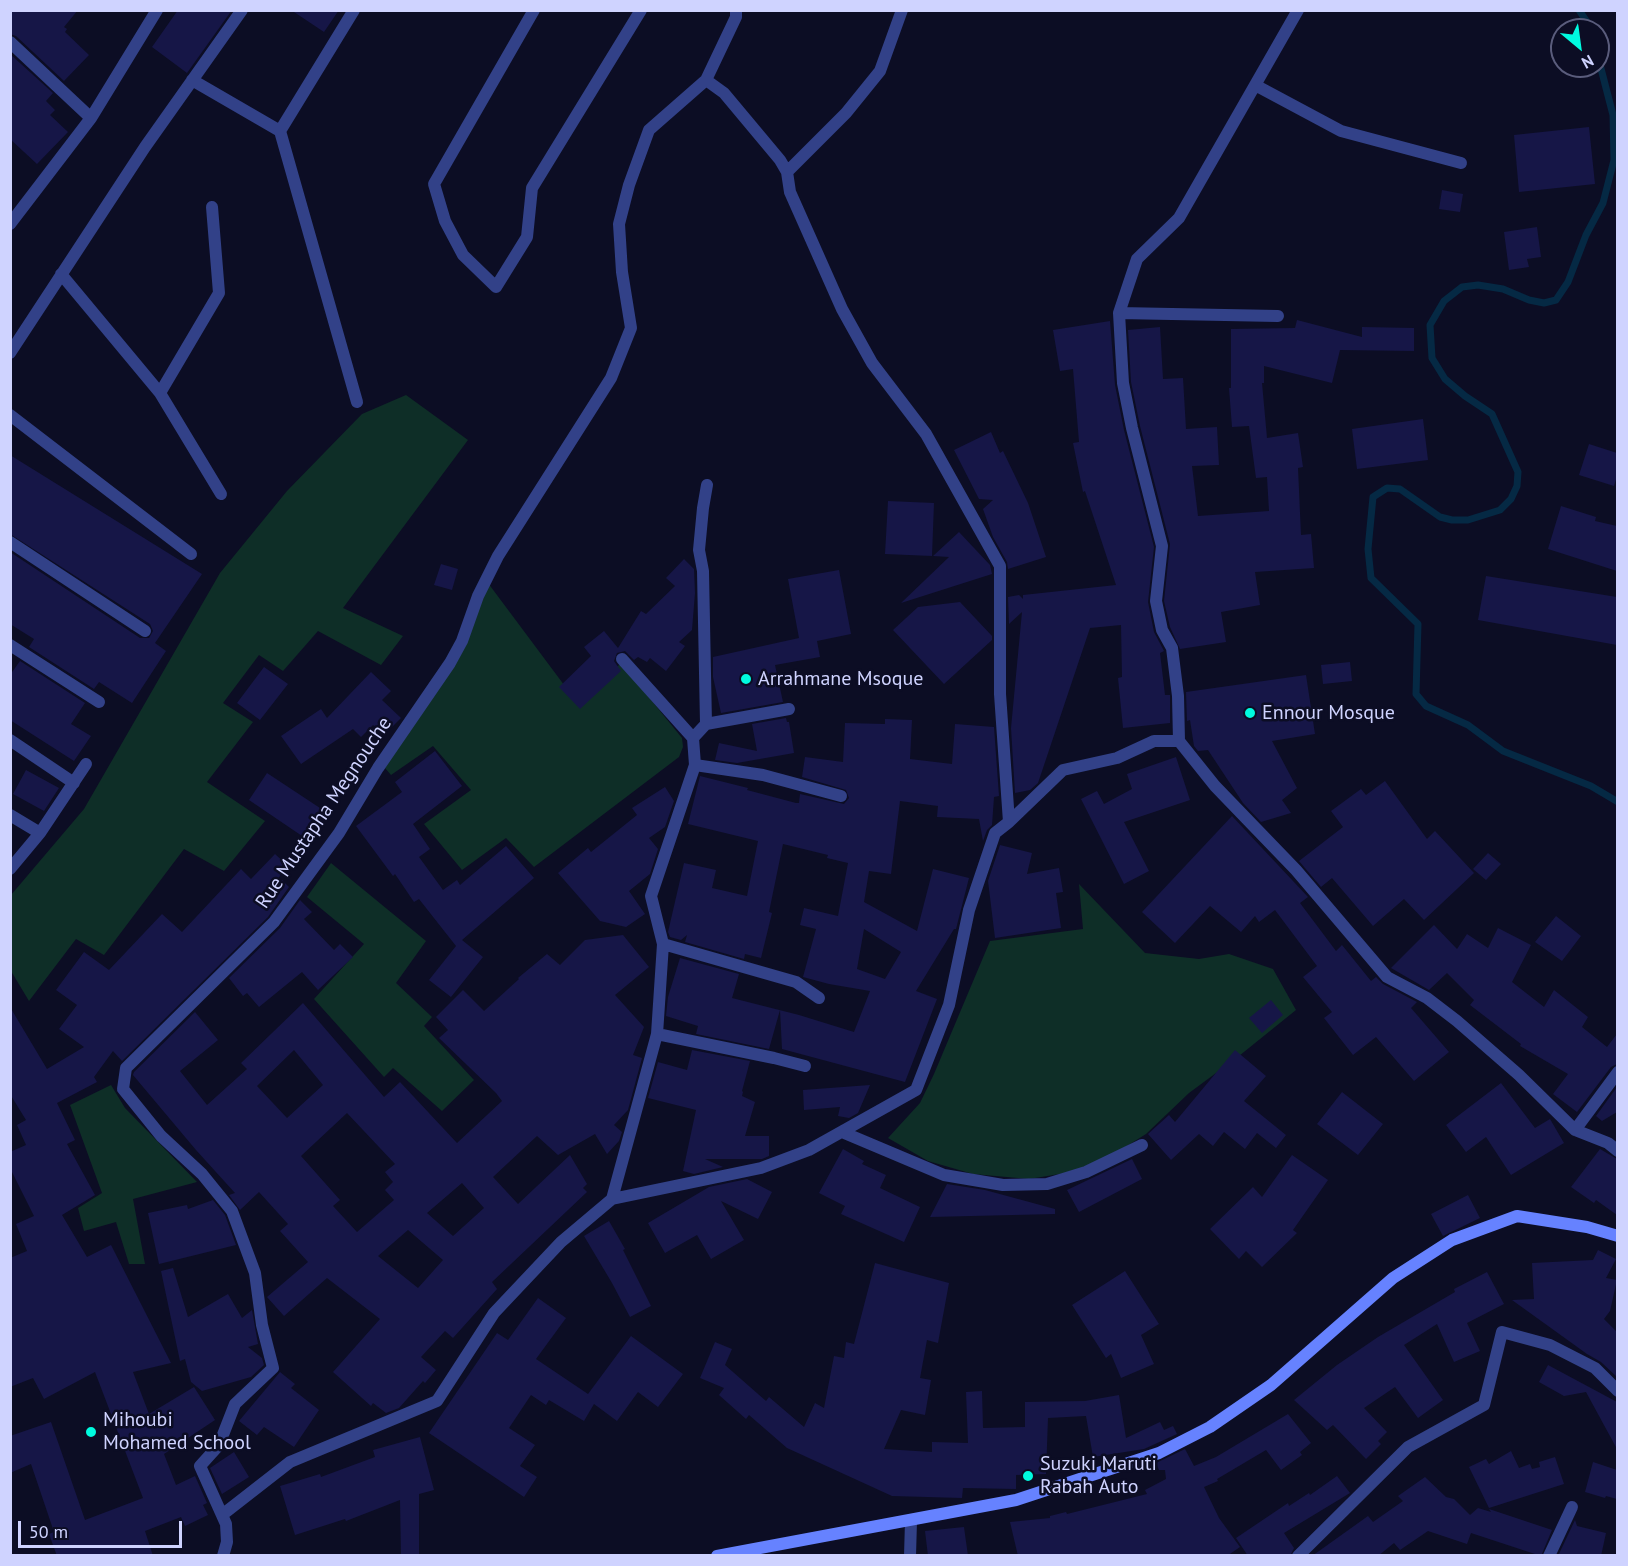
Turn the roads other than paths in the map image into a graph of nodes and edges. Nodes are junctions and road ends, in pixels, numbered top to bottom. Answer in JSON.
{"nodes":[{"id":1,"x":157,"y":10,"type":"edge"},
{"id":2,"x":242,"y":10,"type":"edge"},
{"id":3,"x":354,"y":10,"type":"edge"},
{"id":4,"x":534,"y":10,"type":"edge"},
{"id":5,"x":641,"y":10,"type":"edge"},
{"id":6,"x":736,"y":10,"type":"edge"},
{"id":7,"x":902,"y":10,"type":"edge"},
{"id":8,"x":1298,"y":10,"type":"edge"},
{"id":9,"x":10,"y":42,"type":"edge"},
{"id":10,"x":192,"y":80,"type":"junction"},
{"id":11,"x":706,"y":80,"type":"junction"},
{"id":12,"x":1255,"y":85,"type":"junction"},
{"id":13,"x":91,"y":118,"type":"junction"},
{"id":14,"x":280,"y":131,"type":"junction"},
{"id":15,"x":1461,"y":163,"type":"dead end"},
{"id":16,"x":787,"y":172,"type":"junction"},
{"id":17,"x":212,"y":207,"type":"dead end"},
{"id":18,"x":11,"y":223,"type":"edge"},
{"id":19,"x":61,"y":274,"type":"junction"},
{"id":20,"x":1119,"y":314,"type":"junction"},
{"id":21,"x":1278,"y":315,"type":"dead end"},
{"id":22,"x":10,"y":353,"type":"edge"},
{"id":23,"x":160,"y":393,"type":"junction"},
{"id":24,"x":357,"y":402,"type":"dead end"},
{"id":25,"x":10,"y":415,"type":"edge"},
{"id":26,"x":707,"y":485,"type":"dead end"},
{"id":27,"x":221,"y":494,"type":"dead end"},
{"id":28,"x":10,"y":542,"type":"edge"},
{"id":29,"x":191,"y":554,"type":"dead end"},
{"id":30,"x":145,"y":631,"type":"dead end"},
{"id":31,"x":10,"y":645,"type":"edge"},
{"id":32,"x":622,"y":659,"type":"dead end"},
{"id":33,"x":99,"y":702,"type":"dead end"},
{"id":34,"x":789,"y":709,"type":"dead end"},
{"id":35,"x":706,"y":724,"type":"junction"},
{"id":36,"x":693,"y":738,"type":"junction"},
{"id":37,"x":10,"y":740,"type":"edge"},
{"id":38,"x":1179,"y":741,"type":"junction"},
{"id":39,"x":86,"y":764,"type":"dead end"},
{"id":40,"x":695,"y":765,"type":"junction"},
{"id":41,"x":74,"y":783,"type":"junction"},
{"id":42,"x":841,"y":796,"type":"dead end"},
{"id":43,"x":10,"y":815,"type":"edge"},
{"id":44,"x":1009,"y":822,"type":"junction"},
{"id":45,"x":40,"y":834,"type":"junction"},
{"id":46,"x":10,"y":869,"type":"edge"},
{"id":47,"x":663,"y":944,"type":"junction"},
{"id":48,"x":819,"y":998,"type":"dead end"},
{"id":49,"x":657,"y":1034,"type":"junction"},
{"id":50,"x":805,"y":1066,"type":"dead end"},
{"id":51,"x":1617,"y":1072,"type":"edge"},
{"id":52,"x":1575,"y":1130,"type":"junction"},
{"id":53,"x":842,"y":1132,"type":"junction"},
{"id":54,"x":1142,"y":1145,"type":"dead end"},
{"id":55,"x":1617,"y":1151,"type":"edge"},
{"id":56,"x":612,"y":1199,"type":"junction"},
{"id":57,"x":1617,"y":1236,"type":"edge"},
{"id":58,"x":1617,"y":1391,"type":"edge"},
{"id":59,"x":1572,"y":1507,"type":"dead end"},
{"id":60,"x":222,"y":1515,"type":"junction"},
{"id":61,"x":911,"y":1521,"type":"junction"},
{"id":62,"x":223,"y":1556,"type":"edge"},
{"id":63,"x":717,"y":1556,"type":"edge"},
{"id":64,"x":910,"y":1556,"type":"edge"},
{"id":65,"x":1298,"y":1556,"type":"edge"},
{"id":66,"x":1549,"y":1556,"type":"edge"}],
"edges":[{"from":1,"to":13,"type":"street"},
{"from":2,"to":10,"type":"street"},
{"from":3,"to":14,"type":"street"},
{"from":4,"to":5,"type":"street"},
{"from":6,"to":11,"type":"street"},
{"from":7,"to":16,"type":"street"},
{"from":8,"to":12,"type":"street"},
{"from":9,"to":13,"type":"street"},
{"from":10,"to":14,"type":"street"},
{"from":10,"to":19,"type":"street"},
{"from":11,"to":16,"type":"street"},
{"from":11,"to":60,"type":"street","name":"Rue Mustapha Megnouche"},
{"from":12,"to":15,"type":"street"},
{"from":12,"to":20,"type":"street"},
{"from":13,"to":18,"type":"street"},
{"from":14,"to":24,"type":"street"},
{"from":16,"to":44,"type":"street"},
{"from":17,"to":23,"type":"street"},
{"from":19,"to":22,"type":"street"},
{"from":19,"to":23,"type":"street"},
{"from":20,"to":21,"type":"street"},
{"from":20,"to":38,"type":"street"},
{"from":23,"to":27,"type":"street"},
{"from":25,"to":29,"type":"street"},
{"from":26,"to":35,"type":"street"},
{"from":28,"to":30,"type":"street"},
{"from":31,"to":33,"type":"street"},
{"from":32,"to":36,"type":"street"},
{"from":34,"to":35,"type":"street"},
{"from":35,"to":36,"type":"street"},
{"from":36,"to":40,"type":"street"},
{"from":37,"to":41,"type":"street"},
{"from":38,"to":44,"type":"street"},
{"from":38,"to":52,"type":"street"},
{"from":39,"to":41,"type":"street"},
{"from":40,"to":42,"type":"street"},
{"from":40,"to":47,"type":"street"},
{"from":41,"to":45,"type":"street"},
{"from":43,"to":45,"type":"street"},
{"from":44,"to":53,"type":"street"},
{"from":45,"to":46,"type":"street"},
{"from":47,"to":48,"type":"street"},
{"from":47,"to":49,"type":"street"},
{"from":49,"to":50,"type":"street"},
{"from":49,"to":56,"type":"street"},
{"from":51,"to":52,"type":"street"},
{"from":52,"to":55,"type":"street"},
{"from":53,"to":54,"type":"street"},
{"from":53,"to":56,"type":"street"},
{"from":56,"to":60,"type":"street"},
{"from":57,"to":61,"type":"main road"},
{"from":58,"to":65,"type":"street"},
{"from":59,"to":66,"type":"street"},
{"from":60,"to":62,"type":"street","name":"Rue Mustapha Megnouche"},
{"from":61,"to":63,"type":"main road"},
{"from":61,"to":64,"type":"street"}]}
